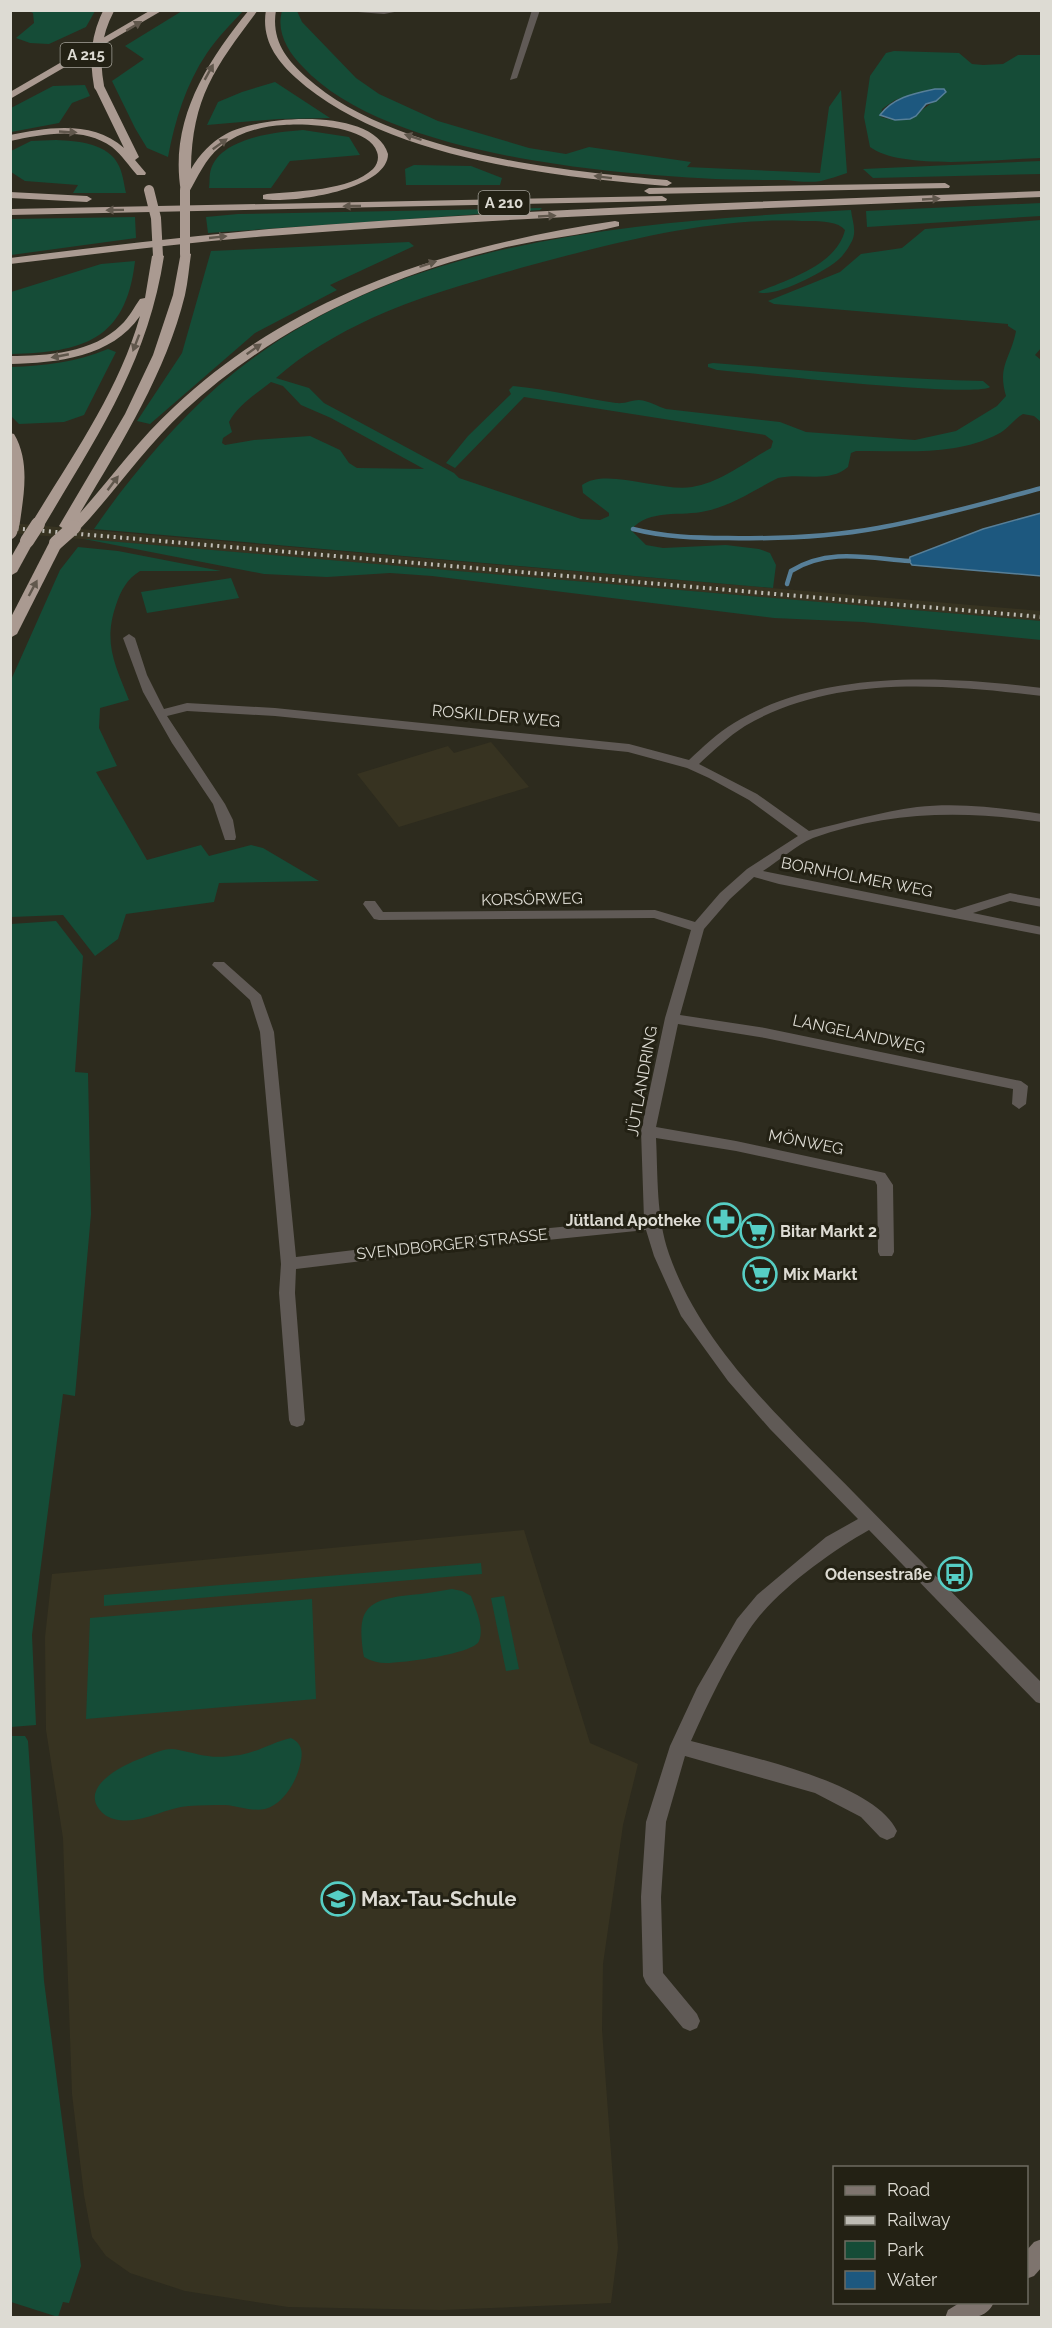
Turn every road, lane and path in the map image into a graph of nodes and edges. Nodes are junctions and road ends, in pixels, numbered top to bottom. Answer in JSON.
{"nodes":[{"id":1,"x":109,"y":10,"type":"edge"},
{"id":2,"x":138,"y":10,"type":"edge"},
{"id":3,"x":159,"y":10,"type":"edge"},
{"id":4,"x":254,"y":10,"type":"edge"},
{"id":5,"x":271,"y":10,"type":"edge"},
{"id":6,"x":336,"y":10,"type":"edge"},
{"id":7,"x":401,"y":10,"type":"edge"},
{"id":8,"x":536,"y":10,"type":"edge"},
{"id":9,"x":513,"y":78,"type":"dead end"},
{"id":10,"x":10,"y":84,"type":"edge"},
{"id":11,"x":10,"y":96,"type":"edge"},
{"id":12,"x":10,"y":138,"type":"edge"},
{"id":13,"x":141,"y":173,"type":"junction"},
{"id":14,"x":1041,"y":184,"type":"edge"},
{"id":15,"x":998,"y":186,"type":"junction"},
{"id":16,"x":819,"y":188,"type":"junction"},
{"id":17,"x":185,"y":190,"type":"junction"},
{"id":18,"x":1041,"y":194,"type":"edge"},
{"id":19,"x":10,"y":195,"type":"edge"},
{"id":20,"x":263,"y":197,"type":"junction"},
{"id":21,"x":107,"y":200,"type":"junction"},
{"id":22,"x":872,"y":201,"type":"junction"},
{"id":23,"x":10,"y":202,"type":"edge"},
{"id":24,"x":10,"y":212,"type":"edge"},
{"id":25,"x":138,"y":244,"type":"junction"},
{"id":26,"x":10,"y":261,"type":"edge"},
{"id":27,"x":10,"y":267,"type":"edge"},
{"id":28,"x":153,"y":287,"type":"junction"},
{"id":29,"x":10,"y":360,"type":"edge"},
{"id":30,"x":10,"y":437,"type":"edge"},
{"id":31,"x":70,"y":526,"type":"junction"},
{"id":32,"x":12,"y":527,"type":"edge"},
{"id":33,"x":10,"y":572,"type":"edge"},
{"id":34,"x":10,"y":634,"type":"edge"},
{"id":35,"x":129,"y":638,"type":"dead end"},
{"id":36,"x":1041,"y":692,"type":"edge"},
{"id":37,"x":160,"y":714,"type":"junction"},
{"id":38,"x":691,"y":765,"type":"junction"},
{"id":39,"x":1041,"y":818,"type":"edge"},
{"id":40,"x":807,"y":836,"type":"junction"},
{"id":41,"x":230,"y":837,"type":"dead end"},
{"id":42,"x":752,"y":872,"type":"junction"},
{"id":43,"x":1041,"y":903,"type":"edge"},
{"id":44,"x":370,"y":904,"type":"dead end"},
{"id":45,"x":956,"y":914,"type":"junction"},
{"id":46,"x":698,"y":928,"type":"junction"},
{"id":47,"x":1041,"y":931,"type":"edge"},
{"id":48,"x":219,"y":965,"type":"dead end"},
{"id":49,"x":672,"y":1018,"type":"junction"},
{"id":50,"x":1019,"y":1104,"type":"dead end"},
{"id":51,"x":648,"y":1131,"type":"junction"},
{"id":52,"x":652,"y":1224,"type":"junction"},
{"id":53,"x":886,"y":1252,"type":"dead end"},
{"id":54,"x":289,"y":1264,"type":"junction"},
{"id":55,"x":297,"y":1420,"type":"dead end"},
{"id":56,"x":870,"y":1521,"type":"junction"},
{"id":57,"x":1041,"y":1696,"type":"edge"},
{"id":58,"x":679,"y":1746,"type":"junction"},
{"id":59,"x":887,"y":1831,"type":"dead end"},
{"id":60,"x":690,"y":2021,"type":"dead end"},
{"id":61,"x":1041,"y":2250,"type":"edge"},
{"id":62,"x":1028,"y":2266,"type":"edge"},
{"id":63,"x":980,"y":2304,"type":"edge"},
{"id":64,"x":956,"y":2318,"type":"edge"}],
"edges":[{"from":1,"to":13,"type":"highway","bridge":true},
{"from":2,"to":10,"type":"highway","number":"A 215"},
{"from":11,"to":3,"type":"highway","number":"A 215","one_way":true},
{"from":17,"to":4,"type":"highway","one_way":true},
{"from":16,"to":5,"type":"highway","one_way":true},
{"from":6,"to":7,"type":"street"},
{"from":8,"to":9,"type":"street"},
{"from":12,"to":13,"type":"highway","one_way":true},
{"from":13,"to":28,"type":"highway","bridge":true},
{"from":14,"to":15,"type":"highway","number":"A 210"},
{"from":15,"to":16,"type":"highway"},
{"from":15,"to":24,"type":"highway","number":"A 210","one_way":true},
{"from":16,"to":20,"type":"highway"},
{"from":17,"to":20,"type":"highway","one_way":true},
{"from":17,"to":31,"type":"highway","bridge":true},
{"from":22,"to":18,"type":"highway","number":"A 210","one_way":true},
{"from":19,"to":21,"type":"highway"},
{"from":20,"to":21,"type":"highway"},
{"from":21,"to":23,"type":"highway"},
{"from":25,"to":22,"type":"highway","number":"A 210","one_way":true},
{"from":31,"to":22,"type":"highway","one_way":true},
{"from":25,"to":26,"type":"highway","number":"A 210"},
{"from":25,"to":27,"type":"highway"},
{"from":28,"to":29,"type":"highway","one_way":true},
{"from":28,"to":33,"type":"highway","one_way":true,"bridge":true},
{"from":30,"to":32,"type":"highway"},
{"from":34,"to":31,"type":"highway","one_way":true,"bridge":true},
{"from":35,"to":37,"type":"street"},
{"from":36,"to":38,"type":"street"},
{"from":37,"to":38,"type":"street","name":"ROSKILDER WEG"},
{"from":37,"to":41,"type":"street"},
{"from":38,"to":40,"type":"street","name":"ROSKILDER WEG"},
{"from":39,"to":40,"type":"street","name":"JÜTLANDRING"},
{"from":40,"to":42,"type":"street","name":"JÜTLANDRING"},
{"from":42,"to":45,"type":"street","name":"BORNHOLMER WEG"},
{"from":42,"to":46,"type":"street","name":"JÜTLANDRING"},
{"from":43,"to":45,"type":"street","name":"BORNHOLMER WEG"},
{"from":44,"to":46,"type":"street","name":"KORSÖRWEG"},
{"from":45,"to":47,"type":"street","name":"BORNHOLMER WEG"},
{"from":46,"to":49,"type":"street","name":"JÜTLANDRING"},
{"from":48,"to":54,"type":"street"},
{"from":49,"to":50,"type":"street","name":"LANGELANDWEG"},
{"from":49,"to":51,"type":"street","name":"JÜTLANDRING"},
{"from":51,"to":52,"type":"street","name":"JÜTLANDRING"},
{"from":51,"to":53,"type":"street","name":"MÖNWEG"},
{"from":52,"to":54,"type":"street","name":"SVENDBORGER STRASSE"},
{"from":52,"to":56,"type":"street","name":"JÜTLANDRING"},
{"from":54,"to":55,"type":"street"},
{"from":56,"to":57,"type":"street","name":"JÜTLANDRING"},
{"from":56,"to":58,"type":"street"},
{"from":58,"to":59,"type":"street"},
{"from":58,"to":60,"type":"street"},
{"from":61,"to":62,"type":"main road"},
{"from":63,"to":64,"type":"main road"}]}
